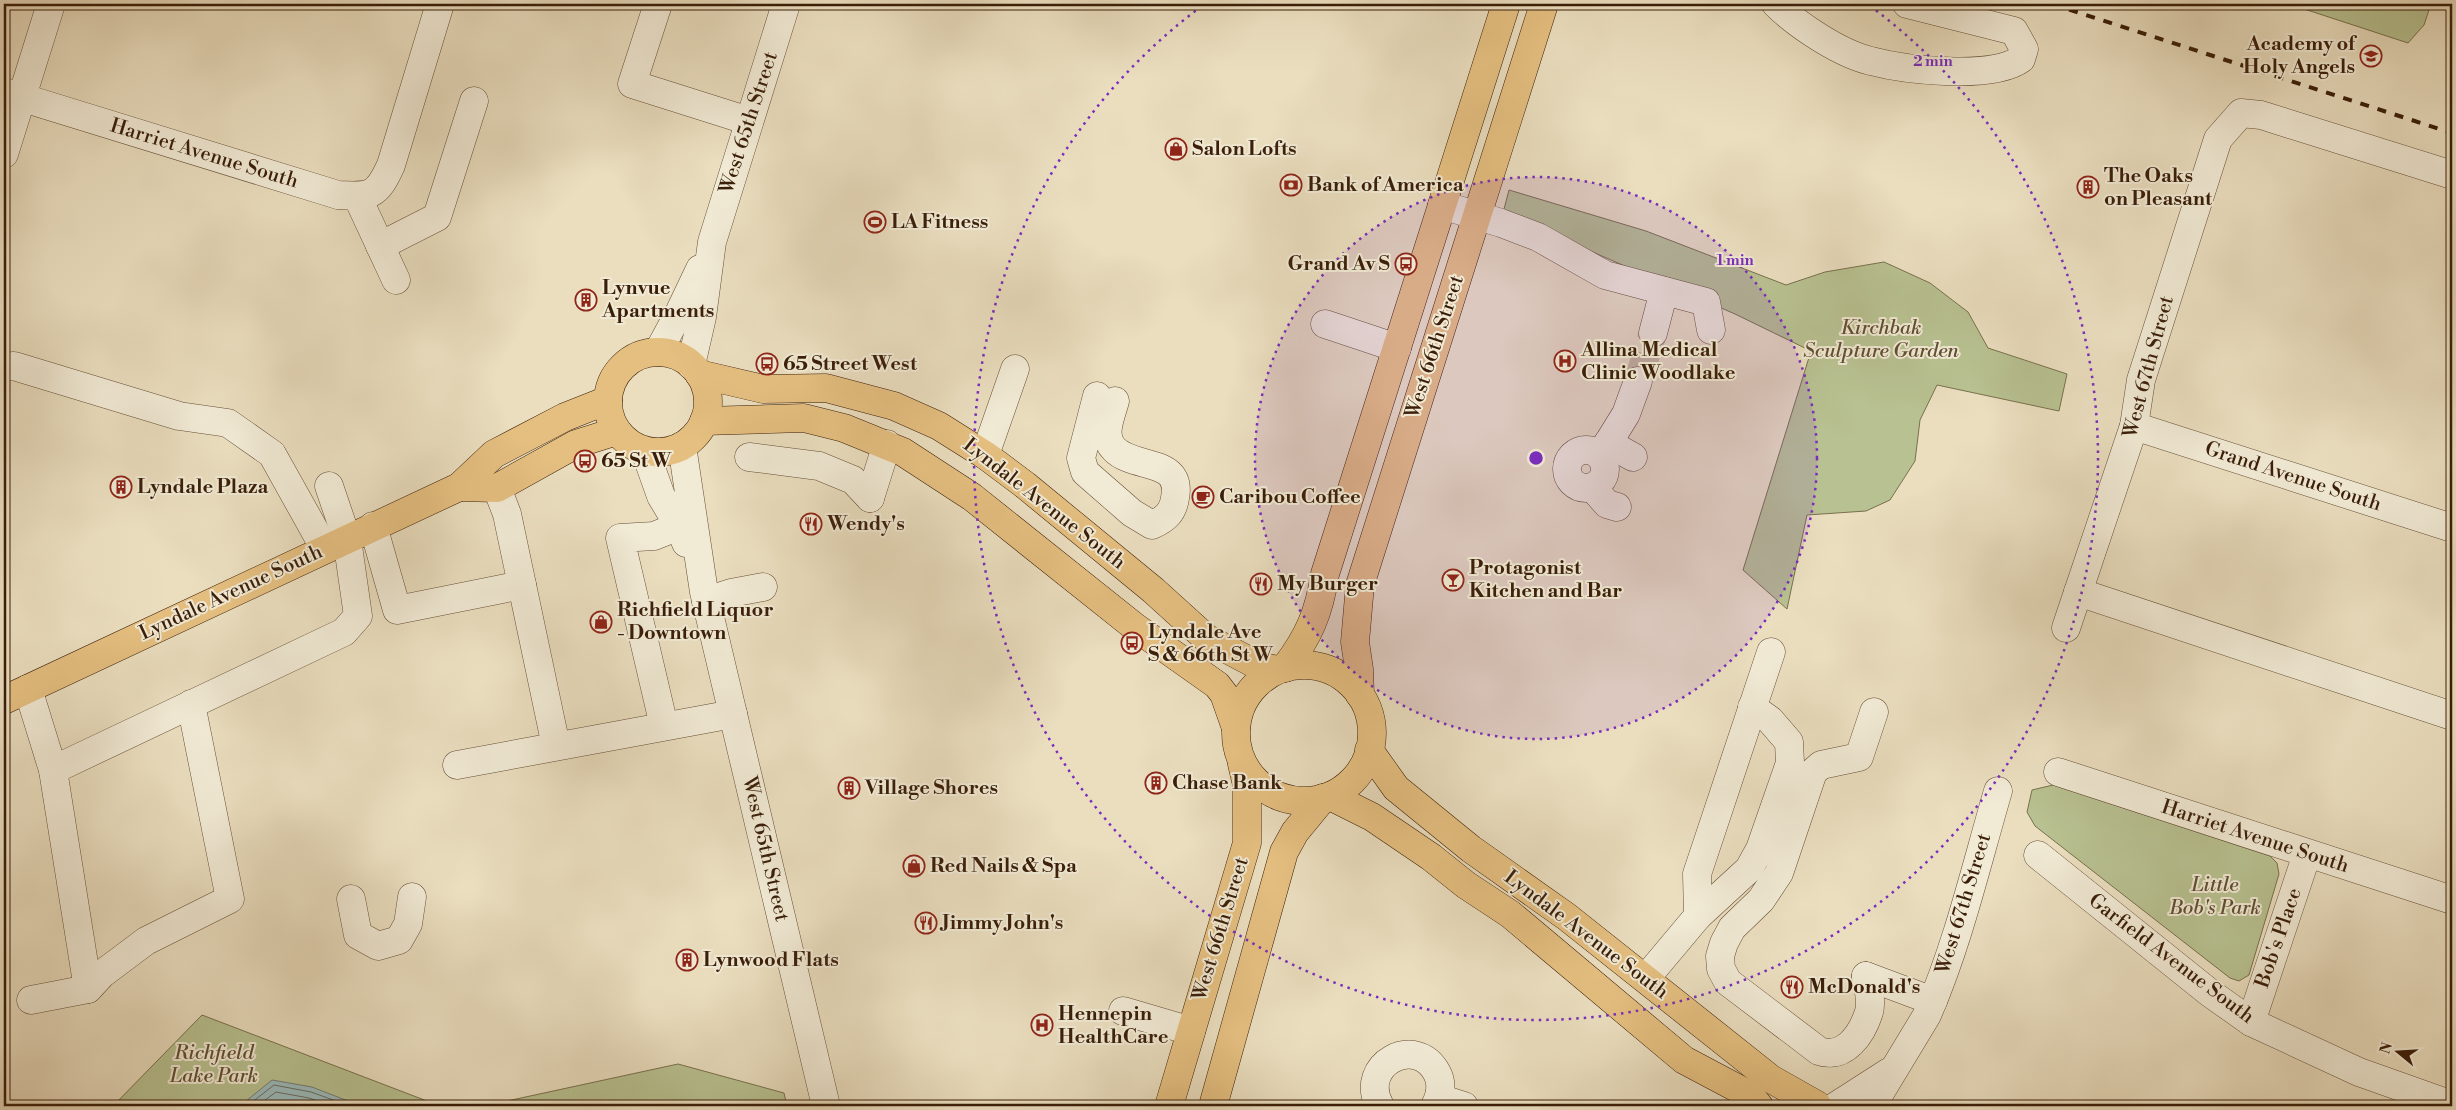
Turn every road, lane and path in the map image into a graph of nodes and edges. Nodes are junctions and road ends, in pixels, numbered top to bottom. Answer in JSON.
{"nodes":[{"id":1,"x":51,"y":4,"type":"edge"},
{"id":2,"x":440,"y":4,"type":"edge"},
{"id":3,"x":658,"y":4,"type":"edge"},
{"id":4,"x":786,"y":4,"type":"edge"},
{"id":5,"x":1506,"y":4,"type":"edge"},
{"id":6,"x":1544,"y":4,"type":"edge"},
{"id":7,"x":1776,"y":4,"type":"edge"},
{"id":8,"x":1907,"y":4,"type":"edge"},
{"id":9,"x":13,"y":95,"type":"edge"},
{"id":10,"x":474,"y":102,"type":"dead end"},
{"id":11,"x":749,"y":121,"type":"junction"},
{"id":12,"x":4,"y":154,"type":"edge"},
{"id":13,"x":2452,"y":175,"type":"edge"},
{"id":14,"x":357,"y":196,"type":"junction"},
{"id":15,"x":1442,"y":206,"type":"junction"},
{"id":16,"x":1476,"y":215,"type":"junction"},
{"id":17,"x":712,"y":242,"type":"junction"},
{"id":18,"x":380,"y":246,"type":"junction"},
{"id":19,"x":396,"y":280,"type":"dead end"},
{"id":20,"x":1664,"y":292,"type":"junction"},
{"id":21,"x":1325,"y":324,"type":"dead end"},
{"id":22,"x":1711,"y":330,"type":"dead end"},
{"id":23,"x":1653,"y":333,"type":"tunnel mouth"},
{"id":24,"x":1397,"y":348,"type":"junction"},
{"id":25,"x":658,"y":352,"type":"junction"},
{"id":26,"x":4,"y":367,"type":"edge"},
{"id":27,"x":695,"y":369,"type":"junction"},
{"id":28,"x":1015,"y":369,"type":"dead end"},
{"id":29,"x":1638,"y":381,"type":"tunnel mouth"},
{"id":30,"x":608,"y":400,"type":"junction"},
{"id":31,"x":704,"y":421,"type":"junction"},
{"id":32,"x":2134,"y":426,"type":"junction"},
{"id":33,"x":617,"y":431,"type":"junction"},
{"id":34,"x":888,"y":444,"type":"junction"},
{"id":35,"x":682,"y":446,"type":"junction"},
{"id":36,"x":1604,"y":450,"type":"junction"},
{"id":37,"x":644,"y":451,"type":"junction"},
{"id":38,"x":985,"y":455,"type":"junction"},
{"id":39,"x":749,"y":457,"type":"dead end"},
{"id":40,"x":1633,"y":457,"type":"dead end"},
{"id":41,"x":328,"y":486,"type":"dead end"},
{"id":42,"x":459,"y":487,"type":"junction"},
{"id":43,"x":497,"y":488,"type":"junction"},
{"id":44,"x":1617,"y":507,"type":"dead end"},
{"id":45,"x":373,"y":526,"type":"junction"},
{"id":46,"x":679,"y":526,"type":"junction"},
{"id":47,"x":2452,"y":528,"type":"edge"},
{"id":48,"x":336,"y":544,"type":"junction"},
{"id":49,"x":522,"y":585,"type":"junction"},
{"id":50,"x":764,"y":587,"type":"dead end"},
{"id":51,"x":2078,"y":592,"type":"junction"},
{"id":52,"x":705,"y":596,"type":"junction"},
{"id":53,"x":2066,"y":628,"type":"dead end"},
{"id":54,"x":1771,"y":652,"type":"dead end"},
{"id":55,"x":1281,"y":669,"type":"junction"},
{"id":56,"x":28,"y":689,"type":"junction"},
{"id":57,"x":1360,"y":695,"type":"junction"},
{"id":58,"x":4,"y":700,"type":"edge"},
{"id":59,"x":191,"y":704,"type":"junction"},
{"id":60,"x":1752,"y":707,"type":"junction"},
{"id":61,"x":1874,"y":712,"type":"dead end"},
{"id":62,"x":733,"y":714,"type":"junction"},
{"id":63,"x":2452,"y":716,"type":"edge"},
{"id":64,"x":664,"y":726,"type":"junction"},
{"id":65,"x":1236,"y":738,"type":"junction"},
{"id":66,"x":556,"y":746,"type":"junction"},
{"id":67,"x":1369,"y":750,"type":"junction"},
{"id":68,"x":458,"y":765,"type":"dead end"},
{"id":69,"x":53,"y":770,"type":"junction"},
{"id":70,"x":2058,"y":772,"type":"dead end"},
{"id":71,"x":1998,"y":790,"type":"dead end"},
{"id":72,"x":1327,"y":797,"type":"junction"},
{"id":73,"x":2307,"y":854,"type":"junction"},
{"id":74,"x":2038,"y":855,"type":"dead end"},
{"id":75,"x":412,"y":897,"type":"dead end"},
{"id":76,"x":351,"y":899,"type":"dead end"},
{"id":77,"x":2452,"y":900,"type":"edge"},
{"id":78,"x":1698,"y":916,"type":"junction"},
{"id":79,"x":1538,"y":938,"type":"junction"},
{"id":80,"x":1646,"y":978,"type":"junction"},
{"id":81,"x":88,"y":989,"type":"junction"},
{"id":82,"x":31,"y":1000,"type":"dead end"},
{"id":83,"x":1933,"y":1001,"type":"junction"},
{"id":84,"x":1123,"y":1011,"type":"dead end"},
{"id":85,"x":2251,"y":1022,"type":"junction"},
{"id":86,"x":1191,"y":1030,"type":"junction"},
{"id":87,"x":1894,"y":1068,"type":"junction"},
{"id":88,"x":1446,"y":1103,"type":"edge"},
{"id":89,"x":2452,"y":1105,"type":"edge"},
{"id":90,"x":826,"y":1106,"type":"edge"},
{"id":91,"x":1169,"y":1106,"type":"edge"},
{"id":92,"x":1213,"y":1106,"type":"edge"},
{"id":93,"x":1380,"y":1106,"type":"edge"},
{"id":94,"x":1759,"y":1106,"type":"edge"},
{"id":95,"x":1825,"y":1106,"type":"edge"},
{"id":96,"x":1872,"y":1106,"type":"edge"}],
"edges":[{"from":1,"to":9,"type":"street"},
{"from":2,"to":14,"type":"street","name":"Harriet Avenue South"},
{"from":3,"to":11,"type":"street"},
{"from":4,"to":11,"type":"street","name":"West 65th Street"},
{"from":5,"to":15,"type":"main road","name":"West 66th Street"},
{"from":6,"to":16,"type":"main road","name":"West 66th Street"},
{"from":7,"to":8,"type":"street"},
{"from":9,"to":12,"type":"street"},
{"from":9,"to":14,"type":"street","name":"Harriet Avenue South"},
{"from":10,"to":18,"type":"street"},
{"from":11,"to":17,"type":"street","name":"West 65th Street"},
{"from":13,"to":32,"type":"street","name":"West 67th Street"},
{"from":14,"to":18,"type":"street"},
{"from":15,"to":16,"type":"street"},
{"from":15,"to":24,"type":"main road","name":"West 66th Street"},
{"from":16,"to":20,"type":"street"},
{"from":16,"to":57,"type":"main road","name":"West 66th Street"},
{"from":17,"to":25,"type":"street","name":"West 65th Street"},
{"from":17,"to":27,"type":"street","name":"West 65th Street"},
{"from":18,"to":19,"type":"street"},
{"from":20,"to":22,"type":"street"},
{"from":20,"to":23,"type":"street"},
{"from":21,"to":24,"type":"street"},
{"from":24,"to":55,"type":"main road","name":"West 66th Street"},
{"from":25,"to":27,"type":"main road","name":"Lyndale Avenue South"},
{"from":25,"to":30,"type":"main road"},
{"from":26,"to":48,"type":"street"},
{"from":27,"to":31,"type":"main road"},
{"from":27,"to":38,"type":"main road","name":"Lyndale Avenue South"},
{"from":28,"to":38,"type":"street"},
{"from":29,"to":36,"type":"street"},
{"from":30,"to":33,"type":"main road"},
{"from":30,"to":42,"type":"main road","name":"Lyndale Avenue South"},
{"from":31,"to":34,"type":"main road","name":"Lyndale Avenue South"},
{"from":31,"to":35,"type":"main road"},
{"from":32,"to":47,"type":"street","name":"Grand Avenue South"},
{"from":32,"to":51,"type":"street","name":"West 67th Street"},
{"from":33,"to":37,"type":"main road"},
{"from":33,"to":43,"type":"main road"},
{"from":34,"to":39,"type":"street"},
{"from":34,"to":65,"type":"main road","name":"Lyndale Avenue South"},
{"from":35,"to":37,"type":"main road"},
{"from":35,"to":52,"type":"street","name":"West 65th Street"},
{"from":36,"to":40,"type":"street"},
{"from":36,"to":44,"type":"street"},
{"from":37,"to":46,"type":"street","name":"West 65th Street"},
{"from":38,"to":55,"type":"main road","name":"Lyndale Avenue South"},
{"from":41,"to":48,"type":"street"},
{"from":42,"to":43,"type":"main road","name":"Lyndale Avenue South"},
{"from":42,"to":45,"type":"main road","name":"Lyndale Avenue South"},
{"from":43,"to":49,"type":"street"},
{"from":45,"to":48,"type":"main road","name":"Lyndale Avenue South"},
{"from":45,"to":49,"type":"street"},
{"from":46,"to":52,"type":"street","name":"West 65th Street"},
{"from":46,"to":64,"type":"street"},
{"from":48,"to":56,"type":"main road","name":"Lyndale Avenue South"},
{"from":48,"to":59,"type":"street"},
{"from":49,"to":66,"type":"street"},
{"from":50,"to":52,"type":"street"},
{"from":51,"to":53,"type":"street","name":"West 67th Street"},
{"from":51,"to":63,"type":"street"},
{"from":52,"to":62,"type":"street","name":"West 65th Street"},
{"from":54,"to":60,"type":"street"},
{"from":55,"to":57,"type":"main road"},
{"from":55,"to":65,"type":"main road"},
{"from":56,"to":58,"type":"main road","name":"Lyndale Avenue South"},
{"from":56,"to":69,"type":"street"},
{"from":57,"to":67,"type":"main road"},
{"from":59,"to":69,"type":"street"},
{"from":59,"to":81,"type":"street"},
{"from":60,"to":78,"type":"street"},
{"from":60,"to":78,"type":"street"},
{"from":61,"to":83,"type":"street"},
{"from":62,"to":64,"type":"street"},
{"from":62,"to":90,"type":"street","name":"West 65th Street"},
{"from":64,"to":66,"type":"street"},
{"from":65,"to":72,"type":"main road"},
{"from":65,"to":86,"type":"main road","name":"West 66th Street"},
{"from":66,"to":68,"type":"street"},
{"from":67,"to":72,"type":"main road"},
{"from":67,"to":80,"type":"main road","name":"Lyndale Avenue South"},
{"from":69,"to":81,"type":"street"},
{"from":70,"to":73,"type":"street","name":"Harriet Avenue South"},
{"from":71,"to":83,"type":"street","name":"West 67th Street"},
{"from":72,"to":79,"type":"main road","name":"Lyndale Avenue South"},
{"from":72,"to":92,"type":"main road","name":"West 66th Street"},
{"from":73,"to":77,"type":"street","name":"Harriet Avenue South"},
{"from":73,"to":85,"type":"street","name":"Bob's Place"},
{"from":74,"to":85,"type":"street","name":"Garfield Avenue South"},
{"from":75,"to":76,"type":"street"},
{"from":78,"to":80,"type":"street"},
{"from":79,"to":80,"type":"main road"},
{"from":79,"to":94,"type":"main road","name":"Lyndale Avenue South"},
{"from":80,"to":95,"type":"main road","name":"Lyndale Avenue South"},
{"from":81,"to":82,"type":"street"},
{"from":83,"to":87,"type":"street","name":"West 67th Street"},
{"from":84,"to":86,"type":"street"},
{"from":85,"to":89,"type":"street","name":"Garfield Avenue South"},
{"from":86,"to":91,"type":"main road","name":"West 66th Street"},
{"from":87,"to":95,"type":"street","name":"West 67th Street"},
{"from":87,"to":96,"type":"street","name":"West 67th Street"},
{"from":88,"to":93,"type":"street"}]}
